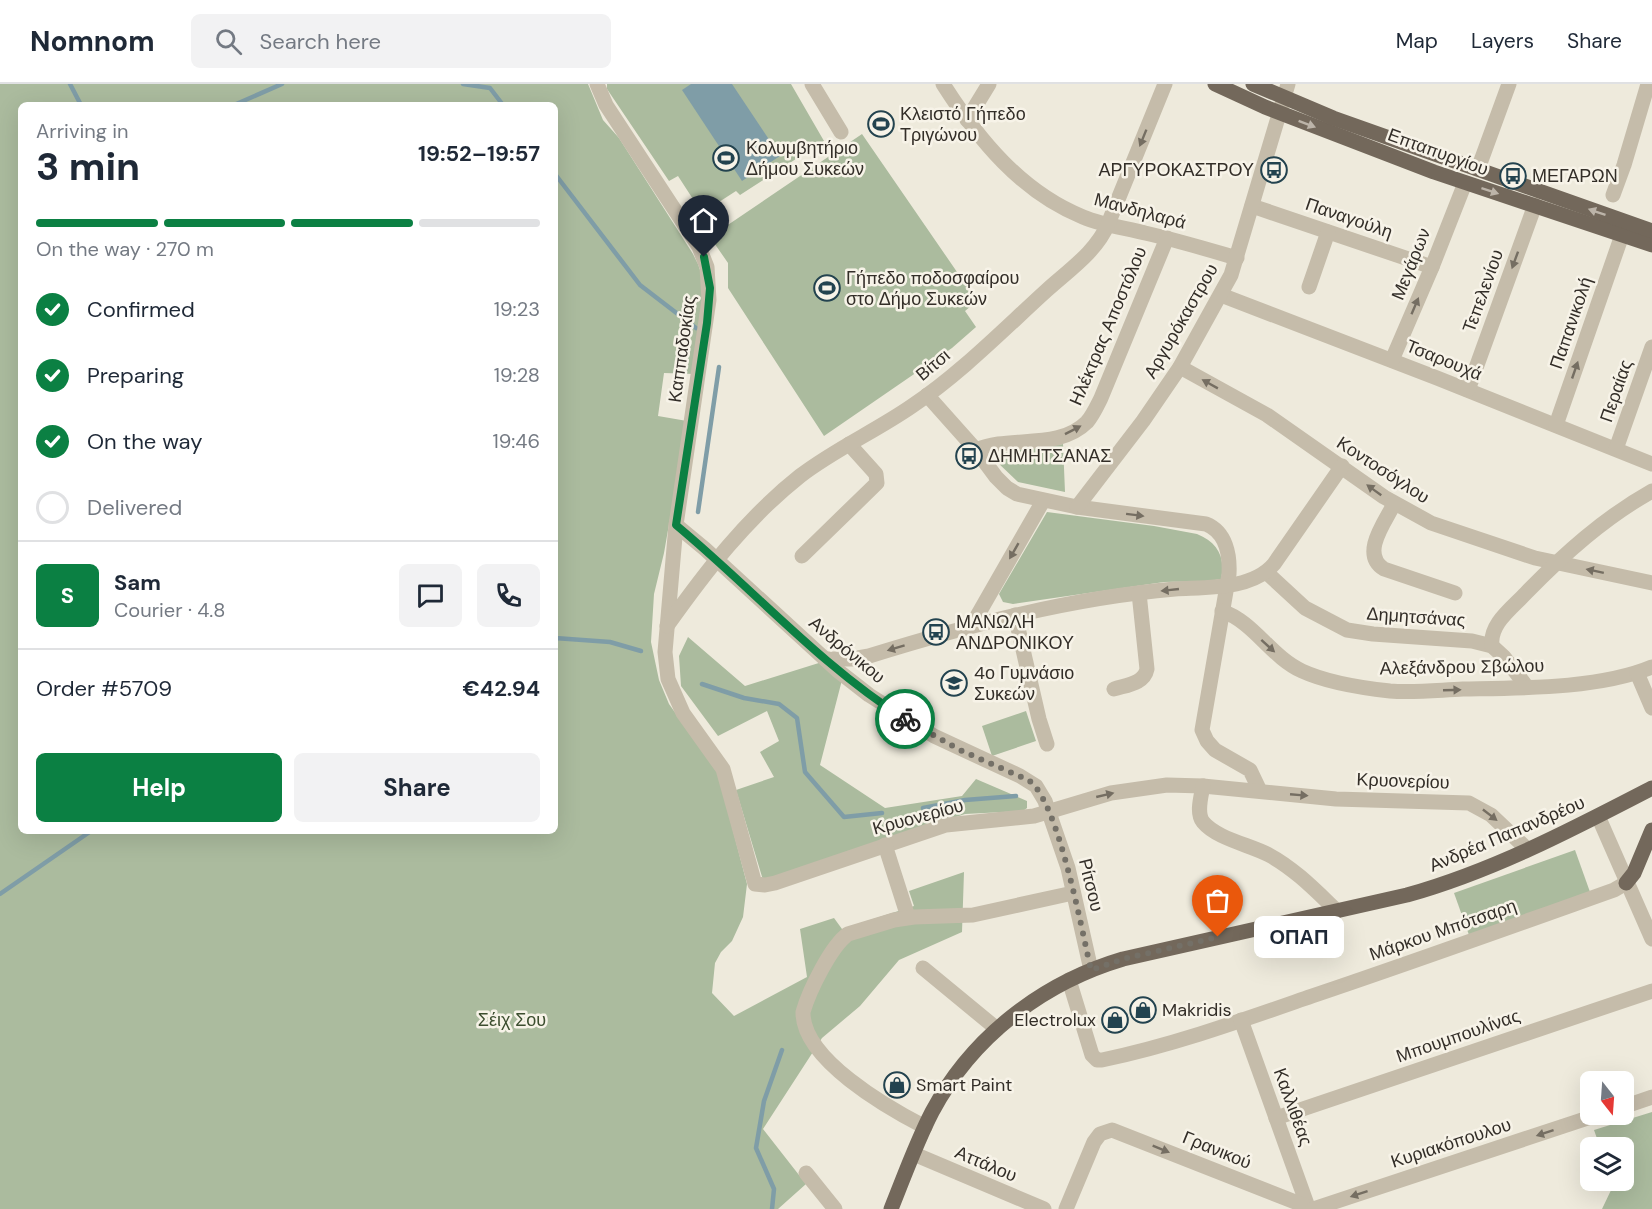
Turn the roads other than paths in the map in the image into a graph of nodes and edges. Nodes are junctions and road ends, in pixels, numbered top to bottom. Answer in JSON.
{"nodes":[{"id":1,"x":597,"y":84,"type":"edge"},
{"id":2,"x":812,"y":84,"type":"edge"},
{"id":3,"x":943,"y":84,"type":"edge"},
{"id":4,"x":989,"y":84,"type":"edge"},
{"id":5,"x":1165,"y":84,"type":"edge"},
{"id":6,"x":1215,"y":84,"type":"edge"},
{"id":7,"x":1253,"y":84,"type":"edge"},
{"id":8,"x":1509,"y":84,"type":"edge"},
{"id":9,"x":1648,"y":84,"type":"edge"},
{"id":10,"x":1286,"y":91,"type":"edge"},
{"id":11,"x":1281,"y":113,"type":"junction"},
{"id":12,"x":967,"y":120,"type":"junction"},
{"id":13,"x":841,"y":132,"type":"dead end"},
{"id":14,"x":1478,"y":169,"type":"junction"},
{"id":15,"x":1465,"y":183,"type":"junction"},
{"id":16,"x":1613,"y":195,"type":"dead end"},
{"id":17,"x":1535,"y":205,"type":"junction"},
{"id":18,"x":1252,"y":206,"type":"junction"},
{"id":19,"x":1108,"y":224,"type":"junction"},
{"id":20,"x":1652,"y":231,"type":"edge"},
{"id":21,"x":1328,"y":232,"type":"junction"},
{"id":22,"x":1622,"y":235,"type":"junction"},
{"id":23,"x":1167,"y":238,"type":"junction"},
{"id":24,"x":1652,"y":245,"type":"edge"},
{"id":25,"x":1237,"y":258,"type":"junction"},
{"id":26,"x":1432,"y":267,"type":"junction"},
{"id":27,"x":1309,"y":287,"type":"dead end"},
{"id":28,"x":1221,"y":295,"type":"junction"},
{"id":29,"x":1652,"y":346,"type":"edge"},
{"id":30,"x":1392,"y":360,"type":"junction"},
{"id":31,"x":1180,"y":367,"type":"junction"},
{"id":32,"x":1468,"y":390,"type":"junction"},
{"id":33,"x":927,"y":395,"type":"junction"},
{"id":34,"x":1556,"y":425,"type":"junction"},
{"id":35,"x":849,"y":444,"type":"junction"},
{"id":36,"x":1616,"y":449,"type":"junction"},
{"id":37,"x":976,"y":450,"type":"junction"},
{"id":38,"x":1652,"y":464,"type":"edge"},
{"id":39,"x":1342,"y":466,"type":"junction"},
{"id":40,"x":1652,"y":491,"type":"edge"},
{"id":41,"x":1043,"y":501,"type":"junction"},
{"id":42,"x":1394,"y":504,"type":"junction"},
{"id":43,"x":1077,"y":507,"type":"junction"},
{"id":44,"x":676,"y":525,"type":"junction"},
{"id":45,"x":802,"y":556,"type":"dead end"},
{"id":46,"x":717,"y":560,"type":"junction"},
{"id":47,"x":1555,"y":563,"type":"junction"},
{"id":48,"x":1266,"y":572,"type":"junction"},
{"id":49,"x":1652,"y":583,"type":"edge"},
{"id":50,"x":1228,"y":584,"type":"junction"},
{"id":51,"x":1455,"y":593,"type":"dead end"},
{"id":52,"x":1138,"y":594,"type":"junction"},
{"id":53,"x":1222,"y":611,"type":"junction"},
{"id":54,"x":1014,"y":615,"type":"junction"},
{"id":55,"x":972,"y":625,"type":"junction"},
{"id":56,"x":666,"y":627,"type":"junction"},
{"id":57,"x":1492,"y":646,"type":"junction"},
{"id":58,"x":825,"y":658,"type":"junction"},
{"id":59,"x":1652,"y":667,"type":"edge"},
{"id":60,"x":1637,"y":673,"type":"junction"},
{"id":61,"x":1527,"y":687,"type":"junction"},
{"id":62,"x":1114,"y":689,"type":"dead end"},
{"id":63,"x":1652,"y":708,"type":"edge"},
{"id":64,"x":1047,"y":744,"type":"dead end"},
{"id":65,"x":1229,"y":760,"type":"junction"},
{"id":66,"x":1203,"y":786,"type":"junction"},
{"id":67,"x":1652,"y":788,"type":"edge"},
{"id":68,"x":1239,"y":789,"type":"junction"},
{"id":69,"x":1260,"y":791,"type":"junction"},
{"id":70,"x":1049,"y":811,"type":"junction"},
{"id":71,"x":1598,"y":816,"type":"junction"},
{"id":72,"x":1652,"y":830,"type":"edge"},
{"id":73,"x":885,"y":845,"type":"junction"},
{"id":74,"x":1527,"y":849,"type":"junction"},
{"id":75,"x":1630,"y":878,"type":"junction"},
{"id":76,"x":1073,"y":893,"type":"junction"},
{"id":77,"x":1337,"y":911,"type":"junction"},
{"id":78,"x":908,"y":917,"type":"junction"},
{"id":79,"x":1652,"y":939,"type":"edge"},
{"id":80,"x":923,"y":968,"type":"dead end"},
{"id":81,"x":1091,"y":970,"type":"junction"},
{"id":82,"x":1069,"y":980,"type":"junction"},
{"id":83,"x":1652,"y":991,"type":"edge"},
{"id":84,"x":1241,"y":1020,"type":"junction"},
{"id":85,"x":997,"y":1029,"type":"junction"},
{"id":86,"x":1652,"y":1097,"type":"edge"},
{"id":87,"x":1634,"y":1103,"type":"edge"},
{"id":88,"x":1276,"y":1118,"type":"junction"},
{"id":89,"x":1580,"y":1121,"type":"edge"},
{"id":90,"x":925,"y":1126,"type":"junction"},
{"id":91,"x":914,"y":1154,"type":"junction"},
{"id":92,"x":806,"y":1173,"type":"dead end"},
{"id":93,"x":1282,"y":1204,"type":"edge"},
{"id":94,"x":1311,"y":1208,"type":"edge"},
{"id":95,"x":835,"y":1209,"type":"edge"},
{"id":96,"x":891,"y":1209,"type":"edge"},
{"id":97,"x":1044,"y":1209,"type":"edge"},
{"id":98,"x":1066,"y":1209,"type":"edge"}],
"edges":[{"from":1,"to":44,"type":"street","name":"Καππαδοκίας"},
{"from":2,"to":13,"type":"street"},
{"from":3,"to":12,"type":"street","name":"Μανδηλαρά"},
{"from":4,"to":12,"type":"street"},
{"from":5,"to":19,"type":"street","name":"Βίτσι","one_way":true},
{"from":6,"to":11,"type":"main road","name":"Επταπυργίου"},
{"from":7,"to":10,"type":"main road","name":"Επταπυργίου"},
{"from":8,"to":14,"type":"street"},
{"from":9,"to":16,"type":"street"},
{"from":10,"to":11,"type":"street","name":"Αργυρόκαστρου"},
{"from":10,"to":14,"type":"main road","name":"Επταπυργίου"},
{"from":11,"to":15,"type":"main road","name":"Επταπυργίου","one_way":true},
{"from":11,"to":18,"type":"street","name":"Αργυρόκαστρου"},
{"from":12,"to":19,"type":"street","name":"Μανδηλαρά"},
{"from":20,"to":14,"type":"main road","name":"Επταπυργίου","one_way":true},
{"from":15,"to":17,"type":"main road","name":"Επταπυργίου","one_way":true},
{"from":15,"to":26,"type":"street","name":"Μεγάρων"},
{"from":17,"to":22,"type":"main road","name":"Επταπυργίου"},
{"from":17,"to":32,"type":"street","name":"Τεπελενίου","one_way":true},
{"from":18,"to":21,"type":"street","name":"Παναγούλη"},
{"from":18,"to":25,"type":"street","name":"Αργυρόκαστρου"},
{"from":19,"to":23,"type":"street","name":"Μανδηλαρά"},
{"from":19,"to":33,"type":"street","name":"Βίτσι"},
{"from":21,"to":26,"type":"street","name":"Παναγούλη"},
{"from":21,"to":27,"type":"street"},
{"from":22,"to":24,"type":"main road","name":"Επταπυργίου"},
{"from":34,"to":22,"type":"street","name":"Παπανικολή","one_way":true},
{"from":23,"to":25,"type":"street","name":"Μανδηλαρά"},
{"from":37,"to":23,"type":"street","name":"Ηλέκτρας Αποστόλου","one_way":true},
{"from":25,"to":28,"type":"street","name":"Αργυρόκαστρου"},
{"from":30,"to":26,"type":"street","name":"Μεγάρων","one_way":true},
{"from":28,"to":30,"type":"street","name":"Τσαρουχά"},
{"from":28,"to":31,"type":"street","name":"Αργυρόκαστρου"},
{"from":29,"to":36,"type":"street","name":"Περαίας"},
{"from":30,"to":32,"type":"street","name":"Τσαρουχά"},
{"from":39,"to":31,"type":"street","name":"Κοντοσόγλου","one_way":true},
{"from":31,"to":43,"type":"street","name":"Αργυρόκαστρου"},
{"from":32,"to":34,"type":"street","name":"Τσαρουχά"},
{"from":33,"to":35,"type":"street","name":"Βίτσι"},
{"from":33,"to":37,"type":"street"},
{"from":34,"to":36,"type":"street","name":"Τσαρουχά"},
{"from":35,"to":45,"type":"street"},
{"from":35,"to":46,"type":"street","name":"Βίτσι"},
{"from":36,"to":38,"type":"street","name":"Τσαρουχά"},
{"from":37,"to":41,"type":"street"},
{"from":42,"to":39,"type":"street","name":"Κοντοσόγλου","one_way":true},
{"from":39,"to":48,"type":"street"},
{"from":40,"to":47,"type":"street"},
{"from":41,"to":43,"type":"street"},
{"from":41,"to":55,"type":"street","one_way":true},
{"from":42,"to":47,"type":"street","name":"Κοντοσόγλου"},
{"from":42,"to":51,"type":"street"},
{"from":43,"to":50,"type":"street","one_way":true},
{"from":44,"to":46,"type":"street"},
{"from":44,"to":56,"type":"street","name":"Κρυονερίου"},
{"from":46,"to":56,"type":"street","name":"Βίτσι"},
{"from":46,"to":58,"type":"street","name":"Ανδρόνικου"},
{"from":49,"to":47,"type":"street","name":"Κοντοσόγλου","one_way":true},
{"from":47,"to":57,"type":"street"},
{"from":48,"to":50,"type":"street"},
{"from":48,"to":57,"type":"street","name":"Δημητσάνας"},
{"from":50,"to":52,"type":"street","one_way":true},
{"from":50,"to":53,"type":"street"},
{"from":52,"to":54,"type":"street"},
{"from":52,"to":62,"type":"street"},
{"from":53,"to":61,"type":"street","name":"Αλεξάνδρου Σβώλου","one_way":true},
{"from":53,"to":65,"type":"street"},
{"from":54,"to":55,"type":"street"},
{"from":54,"to":64,"type":"street"},
{"from":55,"to":58,"type":"street","one_way":true},
{"from":56,"to":73,"type":"street","name":"Κρυονερίου"},
{"from":57,"to":61,"type":"street"},
{"from":58,"to":70,"type":"street","name":"Ανδρόνικου"},
{"from":59,"to":60,"type":"street","name":"Αλεξάνδρου Σβώλου"},
{"from":60,"to":61,"type":"street","name":"Αλεξάνδρου Σβώλου"},
{"from":60,"to":63,"type":"street"},
{"from":65,"to":68,"type":"street"},
{"from":65,"to":69,"type":"street"},
{"from":66,"to":68,"type":"street","name":"Κρυονερίου"},
{"from":70,"to":66,"type":"street","name":"Κρυονερίου","one_way":true},
{"from":66,"to":77,"type":"street"},
{"from":67,"to":71,"type":"main road","name":"Ανδρέα Παπανδρέου"},
{"from":68,"to":69,"type":"street","name":"Κρυονερίου"},
{"from":69,"to":74,"type":"street","name":"Κρυονερίου","one_way":true},
{"from":70,"to":73,"type":"street","name":"Κρυονερίου"},
{"from":70,"to":76,"type":"street","name":"Ρίτσου"},
{"from":71,"to":74,"type":"main road","name":"Ανδρέα Παπανδρέου"},
{"from":71,"to":75,"type":"street"},
{"from":72,"to":75,"type":"main road"},
{"from":73,"to":78,"type":"street"},
{"from":74,"to":77,"type":"main road","name":"Ανδρέα Παπανδρέου"},
{"from":75,"to":79,"type":"street"},
{"from":75,"to":84,"type":"street","name":"Μάρκου Μπότσαρη"},
{"from":76,"to":78,"type":"street"},
{"from":76,"to":81,"type":"street","name":"Ρίτσου"},
{"from":77,"to":81,"type":"main road","name":"Ανδρέα Παπανδρέου"},
{"from":78,"to":90,"type":"street"},
{"from":80,"to":85,"type":"street"},
{"from":81,"to":82,"type":"main road","name":"Ανδρέα Παπανδρέου"},
{"from":82,"to":84,"type":"street","name":"Μάρκου Μπότσαρη"},
{"from":82,"to":85,"type":"main road","name":"Ανδρέα Παπανδρέου"},
{"from":83,"to":88,"type":"street","name":"Μπουμπουλίνας"},
{"from":84,"to":88,"type":"street","name":"Καλλιθέας"},
{"from":85,"to":90,"type":"main road","name":"Ανδρέα Παπανδρέου"},
{"from":86,"to":87,"type":"street"},
{"from":88,"to":94,"type":"street","name":"Καλλιθέας"},
{"from":89,"to":94,"type":"street","name":"Κυριακόπουλου","one_way":true},
{"from":90,"to":91,"type":"main road","name":"Ανδρέα Παπανδρέου"},
{"from":91,"to":96,"type":"main road","name":"Ανδρέα Παπανδρέου"},
{"from":91,"to":97,"type":"street","name":"Αττάλου"},
{"from":92,"to":95,"type":"street"},
{"from":93,"to":94,"type":"street","name":"Γρανικού"},
{"from":98,"to":93,"type":"street","name":"Γρανικού","one_way":true}]}
